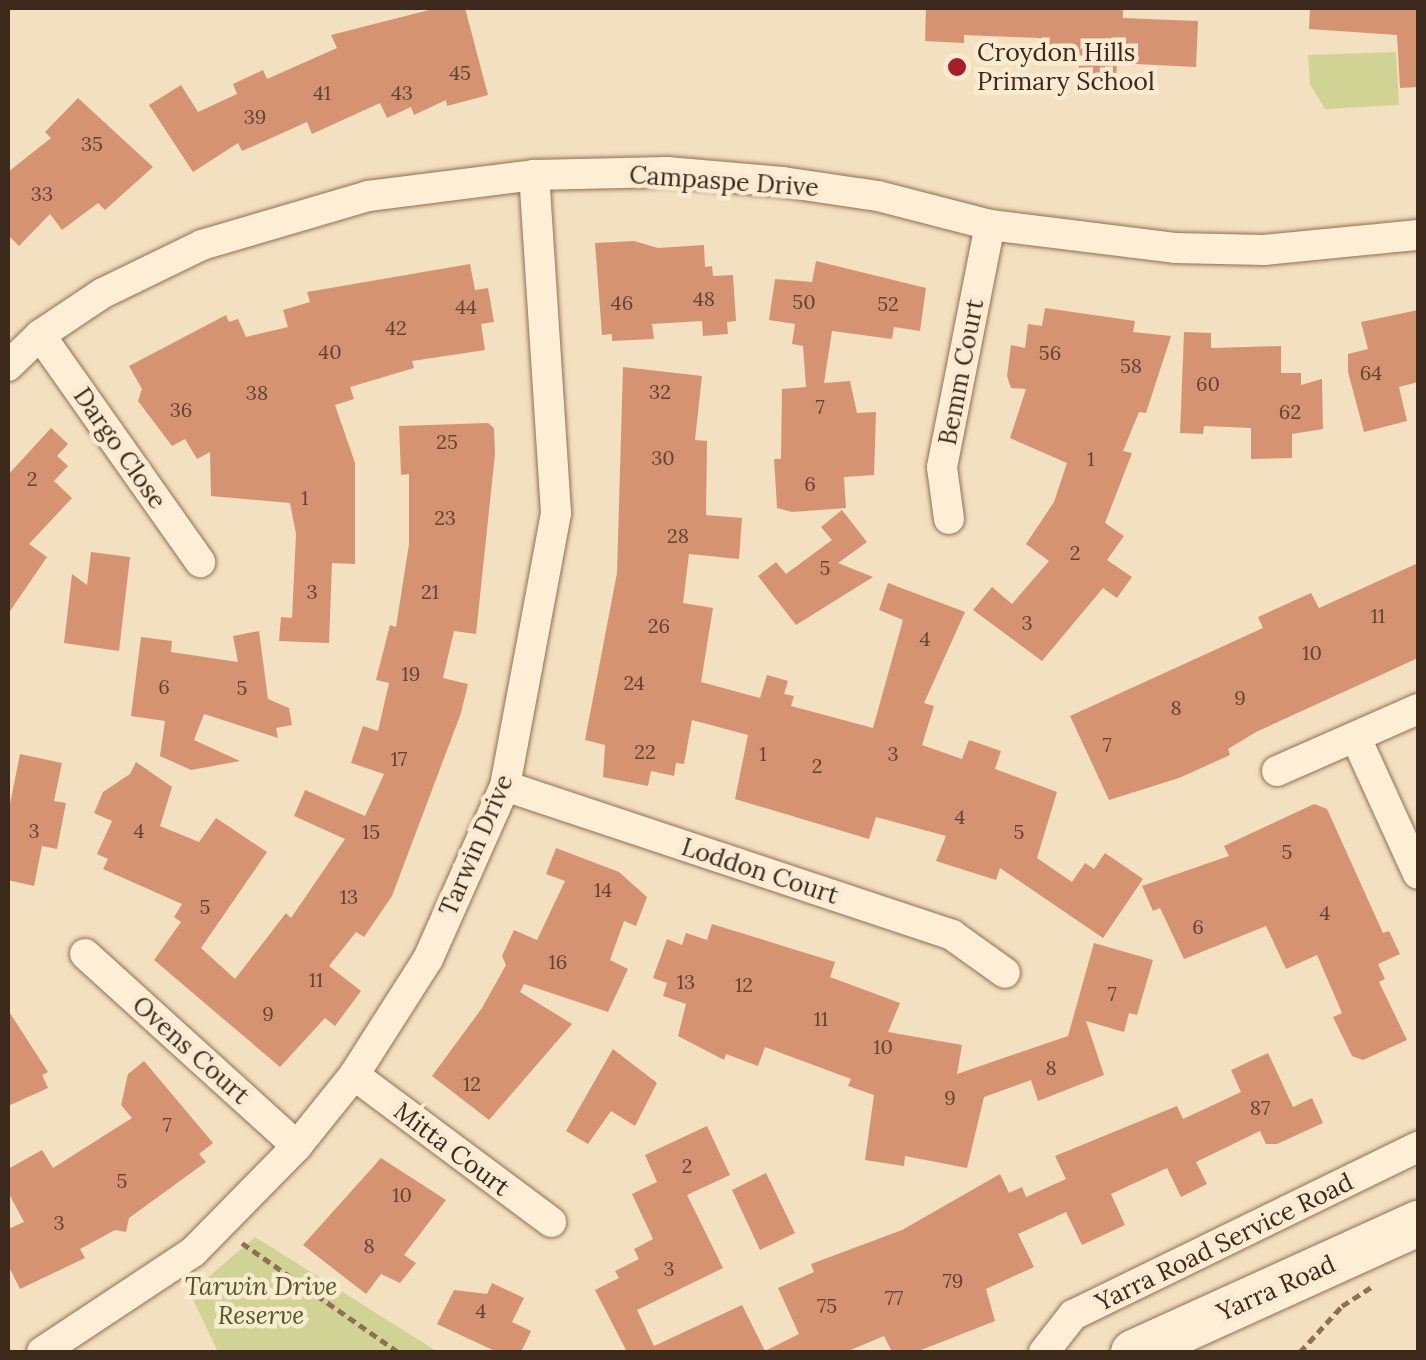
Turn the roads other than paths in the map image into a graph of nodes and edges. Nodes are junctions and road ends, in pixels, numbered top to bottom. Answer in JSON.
{"nodes":[{"id":1,"x":534,"y":176,"type":"junction"},
{"id":2,"x":990,"y":225,"type":"junction"},
{"id":3,"x":1418,"y":235,"type":"edge"},
{"id":4,"x":40,"y":335,"type":"junction"},
{"id":5,"x":8,"y":366,"type":"edge"},
{"id":6,"x":950,"y":519,"type":"dead end"},
{"id":7,"x":200,"y":562,"type":"dead end"},
{"id":8,"x":1418,"y":709,"type":"edge"},
{"id":9,"x":1356,"y":738,"type":"junction"},
{"id":10,"x":1277,"y":771,"type":"dead end"},
{"id":11,"x":505,"y":786,"type":"junction"},
{"id":12,"x":1418,"y":874,"type":"edge"},
{"id":13,"x":85,"y":954,"type":"dead end"},
{"id":14,"x":1006,"y":973,"type":"dead end"},
{"id":15,"x":354,"y":1076,"type":"junction"},
{"id":16,"x":298,"y":1146,"type":"junction"},
{"id":17,"x":1418,"y":1148,"type":"edge"},
{"id":18,"x":551,"y":1222,"type":"dead end"},
{"id":19,"x":1418,"y":1223,"type":"edge"},
{"id":20,"x":42,"y":1352,"type":"edge"},
{"id":21,"x":1044,"y":1352,"type":"edge"},
{"id":22,"x":1133,"y":1352,"type":"edge"}],
"edges":[{"from":1,"to":2,"type":"street","name":"Campaspe Drive"},
{"from":1,"to":4,"type":"street","name":"Campaspe Drive"},
{"from":1,"to":11,"type":"street","name":"Tarwin Drive"},
{"from":2,"to":3,"type":"street","name":"Campaspe Drive"},
{"from":2,"to":6,"type":"street","name":"Bemm Court"},
{"from":4,"to":5,"type":"street","name":"Campaspe Drive"},
{"from":4,"to":7,"type":"street","name":"Dargo Close"},
{"from":8,"to":9,"type":"street"},
{"from":9,"to":10,"type":"street"},
{"from":9,"to":12,"type":"street"},
{"from":11,"to":14,"type":"street","name":"Loddon Court"},
{"from":11,"to":15,"type":"street","name":"Tarwin Drive"},
{"from":13,"to":16,"type":"street","name":"Ovens Court"},
{"from":15,"to":16,"type":"street","name":"Tarwin Drive"},
{"from":15,"to":18,"type":"street","name":"Mitta Court"},
{"from":16,"to":20,"type":"street","name":"Tarwin Drive"},
{"from":17,"to":21,"type":"street","name":"Yarra Road Service Road"},
{"from":19,"to":22,"type":"main road","name":"Yarra Road"}]}
